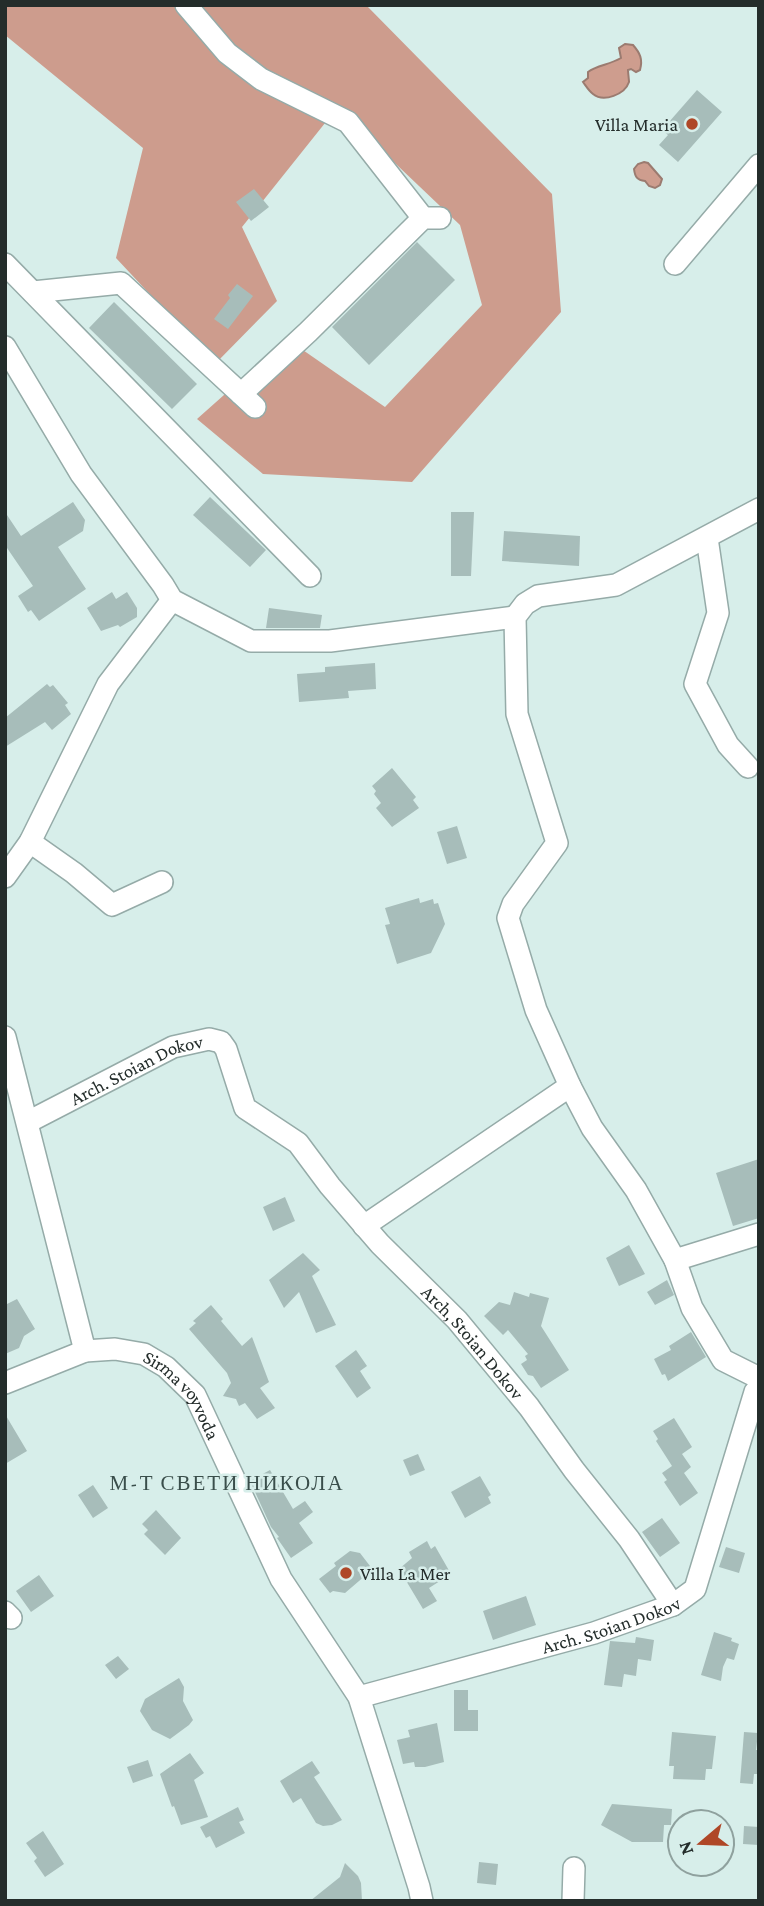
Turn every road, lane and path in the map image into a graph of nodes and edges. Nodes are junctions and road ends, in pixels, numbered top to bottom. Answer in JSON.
{"nodes":[{"id":1,"x":186,"y":5,"type":"edge"},
{"id":2,"x":759,"y":165,"type":"edge"},
{"id":3,"x":5,"y":264,"type":"edge"},
{"id":4,"x":675,"y":264,"type":"dead end"},
{"id":5,"x":33,"y":292,"type":"junction"},
{"id":6,"x":5,"y":346,"type":"edge"},
{"id":7,"x":759,"y":509,"type":"edge"},
{"id":8,"x":707,"y":538,"type":"junction"},
{"id":9,"x":310,"y":576,"type":"dead end"},
{"id":10,"x":172,"y":600,"type":"junction"},
{"id":11,"x":516,"y":617,"type":"junction"},
{"id":12,"x":748,"y":767,"type":"dead end"},
{"id":13,"x":30,"y":842,"type":"junction"},
{"id":14,"x":5,"y":877,"type":"edge"},
{"id":15,"x":162,"y":882,"type":"dead end"},
{"id":16,"x":5,"y":1037,"type":"edge"},
{"id":17,"x":570,"y":1086,"type":"junction"},
{"id":18,"x":245,"y":1108,"type":"joint"},
{"id":19,"x":28,"y":1122,"type":"junction"},
{"id":20,"x":364,"y":1226,"type":"junction"},
{"id":21,"x":759,"y":1234,"type":"edge"},
{"id":22,"x":676,"y":1260,"type":"junction"},
{"id":23,"x":85,"y":1351,"type":"junction"},
{"id":24,"x":759,"y":1378,"type":"edge"},
{"id":25,"x":5,"y":1383,"type":"edge"},
{"id":26,"x":759,"y":1388,"type":"edge"},
{"id":27,"x":673,"y":1605,"type":"junction"},
{"id":28,"x":359,"y":1697,"type":"junction"},
{"id":29,"x":573,"y":1868,"type":"dead end"},
{"id":30,"x":422,"y":1901,"type":"edge"},
{"id":31,"x":573,"y":1901,"type":"edge"}],
"edges":[{"from":1,"to":5,"type":"street"},
{"from":2,"to":4,"type":"street"},
{"from":3,"to":5,"type":"street"},
{"from":5,"to":9,"type":"street"},
{"from":6,"to":10,"type":"street"},
{"from":7,"to":8,"type":"street"},
{"from":8,"to":11,"type":"street"},
{"from":8,"to":12,"type":"street"},
{"from":10,"to":11,"type":"street"},
{"from":10,"to":13,"type":"street"},
{"from":11,"to":17,"type":"street"},
{"from":13,"to":14,"type":"street"},
{"from":13,"to":15,"type":"street"},
{"from":16,"to":19,"type":"street"},
{"from":17,"to":20,"type":"street"},
{"from":17,"to":22,"type":"street"},
{"from":18,"to":19,"type":"street","name":"Arch. Stoian Dokov"},
{"from":18,"to":20,"type":"street","name":"Arch, Stoian Dokov"},
{"from":19,"to":23,"type":"street"},
{"from":20,"to":27,"type":"street","name":"Arch, Stoian Dokov"},
{"from":21,"to":22,"type":"street"},
{"from":22,"to":24,"type":"street"},
{"from":23,"to":25,"type":"street","name":"Sirma voyvoda"},
{"from":23,"to":28,"type":"street","name":"Sirma voyvoda"},
{"from":26,"to":27,"type":"street","name":"Arch. Stoian Dokov"},
{"from":27,"to":28,"type":"street","name":"Arch. Stoian Dokov"},
{"from":28,"to":30,"type":"street","name":"Sirma voyvoda"},
{"from":29,"to":31,"type":"street"}]}
